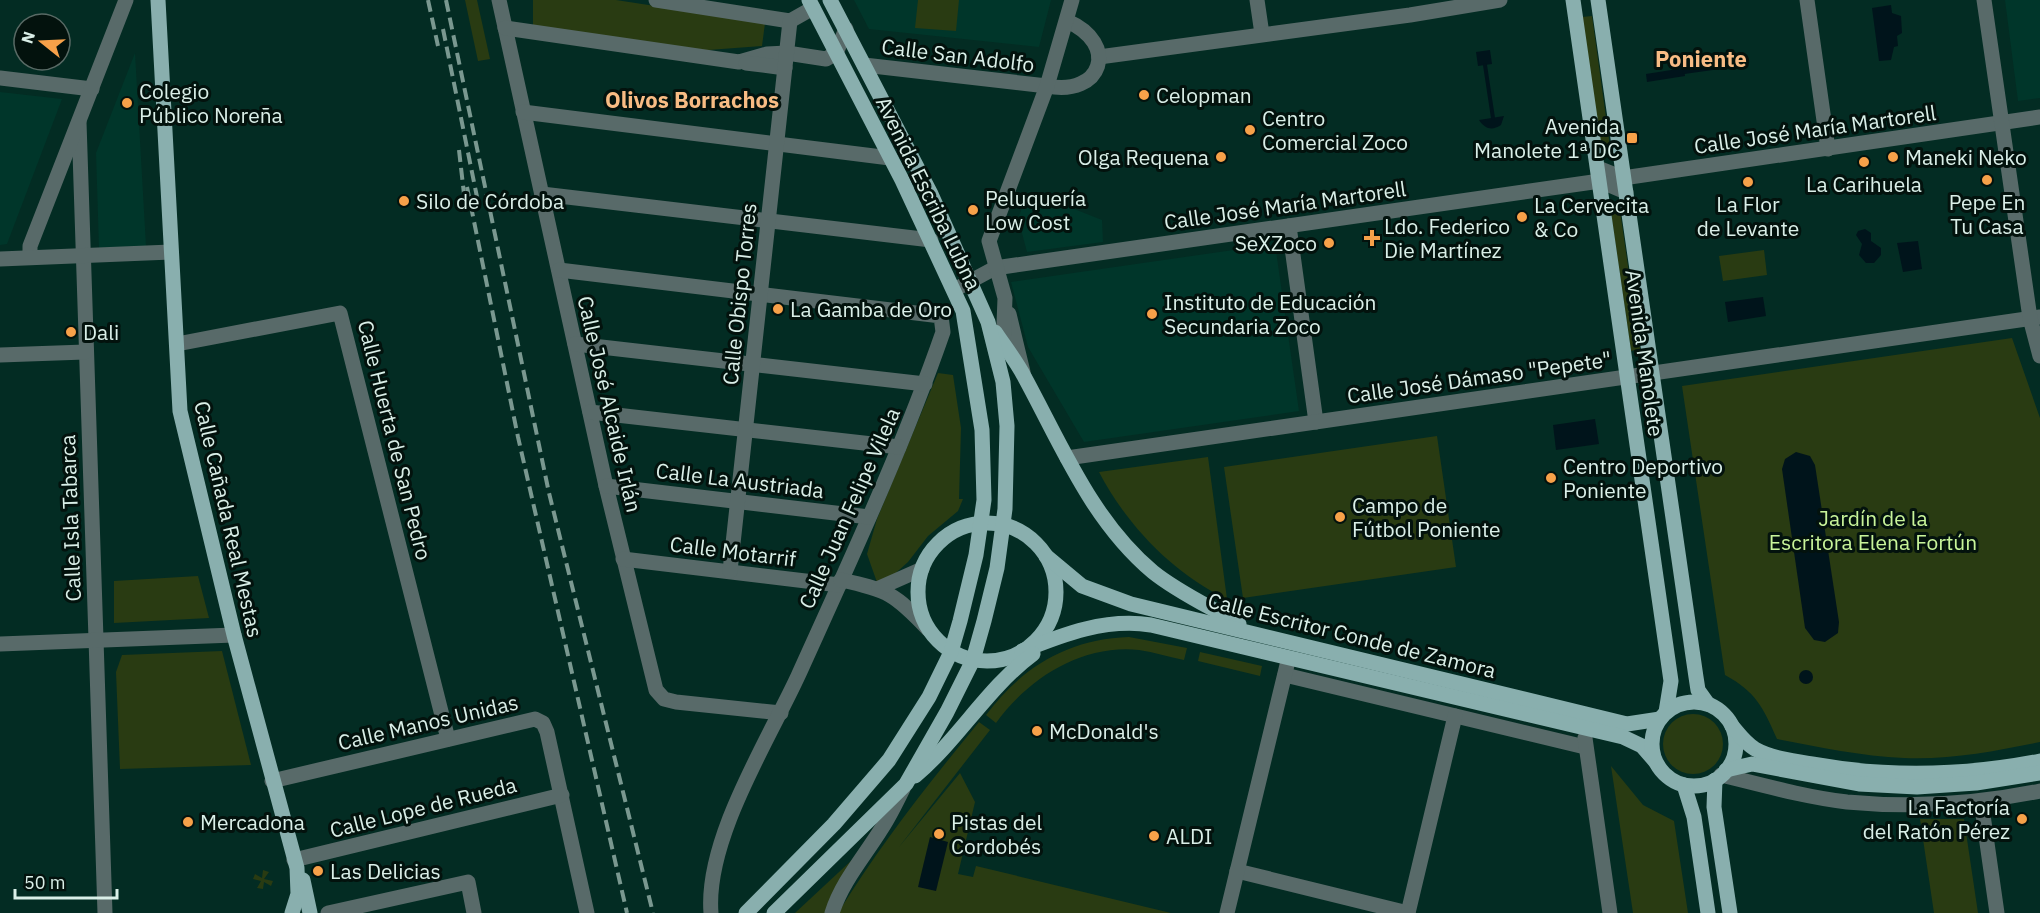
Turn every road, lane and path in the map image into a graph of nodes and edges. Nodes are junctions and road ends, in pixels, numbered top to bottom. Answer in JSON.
{"nodes":[{"id":1,"x":126,"y":0,"type":"edge"},
{"id":2,"x":158,"y":0,"type":"edge"},
{"id":3,"x":499,"y":0,"type":"edge"},
{"id":4,"x":656,"y":0,"type":"edge"},
{"id":5,"x":830,"y":0,"type":"edge"},
{"id":6,"x":1072,"y":0,"type":"edge"},
{"id":7,"x":1257,"y":0,"type":"edge"},
{"id":8,"x":1500,"y":0,"type":"edge"},
{"id":9,"x":1573,"y":0,"type":"edge"},
{"id":10,"x":1598,"y":0,"type":"edge"},
{"id":11,"x":1807,"y":0,"type":"edge"},
{"id":12,"x":1984,"y":0,"type":"edge"},
{"id":13,"x":811,"y":4,"type":"edge"},
{"id":14,"x":790,"y":21,"type":"junction"},
{"id":15,"x":1066,"y":21,"type":"junction"},
{"id":16,"x":505,"y":28,"type":"junction"},
{"id":17,"x":846,"y":29,"type":"junction"},
{"id":18,"x":1262,"y":34,"type":"junction"},
{"id":19,"x":836,"y":53,"type":"junction"},
{"id":20,"x":1099,"y":57,"type":"junction"},
{"id":21,"x":786,"y":61,"type":"junction"},
{"id":22,"x":864,"y":65,"type":"junction"},
{"id":23,"x":0,"y":78,"type":"edge"},
{"id":24,"x":1047,"y":87,"type":"junction"},
{"id":25,"x":92,"y":89,"type":"junction"},
{"id":26,"x":523,"y":112,"type":"junction"},
{"id":27,"x":2040,"y":117,"type":"edge"},
{"id":28,"x":79,"y":122,"type":"junction"},
{"id":29,"x":2002,"y":123,"type":"junction"},
{"id":30,"x":776,"y":144,"type":"junction"},
{"id":31,"x":1828,"y":149,"type":"junction"},
{"id":32,"x":890,"y":158,"type":"junction"},
{"id":33,"x":1599,"y":175,"type":"junction"},
{"id":34,"x":1624,"y":185,"type":"junction"},
{"id":35,"x":542,"y":194,"type":"junction"},
{"id":36,"x":769,"y":221,"type":"junction"},
{"id":37,"x":1289,"y":226,"type":"junction"},
{"id":38,"x":931,"y":240,"type":"junction"},
{"id":39,"x":171,"y":252,"type":"junction"},
{"id":40,"x":82,"y":256,"type":"junction"},
{"id":41,"x":30,"y":257,"type":"junction"},
{"id":42,"x":0,"y":259,"type":"edge"},
{"id":43,"x":995,"y":268,"type":"junction"},
{"id":44,"x":558,"y":270,"type":"junction"},
{"id":45,"x":970,"y":281,"type":"junction"},
{"id":46,"x":954,"y":290,"type":"junction"},
{"id":47,"x":761,"y":294,"type":"junction"},
{"id":48,"x":1005,"y":298,"type":"junction"},
{"id":49,"x":2035,"y":317,"type":"edge"},
{"id":50,"x":988,"y":322,"type":"junction"},
{"id":51,"x":177,"y":344,"type":"junction"},
{"id":52,"x":575,"y":344,"type":"junction"},
{"id":53,"x":1003,"y":344,"type":"junction"},
{"id":54,"x":85,"y":352,"type":"junction"},
{"id":55,"x":0,"y":355,"type":"edge"},
{"id":56,"x":2040,"y":356,"type":"edge"},
{"id":57,"x":753,"y":364,"type":"junction"},
{"id":58,"x":1652,"y":373,"type":"junction"},
{"id":59,"x":1024,"y":375,"type":"junction"},
{"id":60,"x":1626,"y":377,"type":"junction"},
{"id":61,"x":1003,"y":382,"type":"junction"},
{"id":62,"x":925,"y":384,"type":"junction"},
{"id":63,"x":590,"y":412,"type":"junction"},
{"id":64,"x":1316,"y":422,"type":"junction"},
{"id":65,"x":746,"y":429,"type":"junction"},
{"id":66,"x":899,"y":447,"type":"junction"},
{"id":67,"x":1067,"y":458,"type":"junction"},
{"id":68,"x":606,"y":486,"type":"junction"},
{"id":69,"x":738,"y":501,"type":"junction"},
{"id":70,"x":869,"y":517,"type":"junction"},
{"id":71,"x":981,"y":523,"type":"junction"},
{"id":72,"x":1004,"y":525,"type":"junction"},
{"id":73,"x":1046,"y":556,"type":"junction"},
{"id":74,"x":623,"y":559,"type":"junction"},
{"id":75,"x":922,"y":568,"type":"junction"},
{"id":76,"x":730,"y":571,"type":"junction"},
{"id":77,"x":840,"y":582,"type":"junction"},
{"id":78,"x":879,"y":588,"type":"junction"},
{"id":79,"x":928,"y":629,"type":"junction"},
{"id":80,"x":1252,"y":632,"type":"junction"},
{"id":81,"x":234,"y":635,"type":"junction"},
{"id":82,"x":1061,"y":636,"type":"junction"},
{"id":83,"x":1279,"y":639,"type":"junction"},
{"id":84,"x":95,"y":641,"type":"junction"},
{"id":85,"x":0,"y":644,"type":"edge"},
{"id":86,"x":1022,"y":651,"type":"junction"},
{"id":87,"x":951,"y":652,"type":"junction"},
{"id":88,"x":1289,"y":658,"type":"junction"},
{"id":89,"x":973,"y":660,"type":"junction"},
{"id":90,"x":1285,"y":675,"type":"junction"},
{"id":91,"x":1708,"y":704,"type":"junction"},
{"id":92,"x":781,"y":713,"type":"junction"},
{"id":93,"x":1455,"y":716,"type":"junction"},
{"id":94,"x":1663,"y":716,"type":"junction"},
{"id":95,"x":1732,"y":726,"type":"junction"},
{"id":96,"x":1584,"y":729,"type":"junction"},
{"id":97,"x":448,"y":739,"type":"junction"},
{"id":98,"x":1585,"y":747,"type":"junction"},
{"id":99,"x":1655,"y":761,"type":"junction"},
{"id":100,"x":2040,"y":761,"type":"edge"},
{"id":101,"x":2040,"y":773,"type":"edge"},
{"id":102,"x":1721,"y":775,"type":"junction"},
{"id":103,"x":272,"y":781,"type":"junction"},
{"id":104,"x":906,"y":784,"type":"junction"},
{"id":105,"x":1684,"y":784,"type":"junction"},
{"id":106,"x":2040,"y":791,"type":"edge"},
{"id":107,"x":562,"y":795,"type":"junction"},
{"id":108,"x":1981,"y":801,"type":"junction"},
{"id":109,"x":294,"y":860,"type":"junction"},
{"id":110,"x":1237,"y":871,"type":"junction"},
{"id":111,"x":309,"y":906,"type":"edge"},
{"id":112,"x":105,"y":913,"type":"edge"},
{"id":113,"x":292,"y":913,"type":"edge"},
{"id":114,"x":314,"y":913,"type":"edge"},
{"id":115,"x":328,"y":913,"type":"edge"},
{"id":116,"x":474,"y":913,"type":"edge"},
{"id":117,"x":586,"y":913,"type":"edge"},
{"id":118,"x":711,"y":913,"type":"edge"},
{"id":119,"x":746,"y":913,"type":"edge"},
{"id":120,"x":774,"y":913,"type":"edge"},
{"id":121,"x":832,"y":913,"type":"edge"},
{"id":122,"x":1227,"y":913,"type":"edge"},
{"id":123,"x":1408,"y":913,"type":"edge"},
{"id":124,"x":1610,"y":913,"type":"edge"},
{"id":125,"x":1708,"y":913,"type":"edge"},
{"id":126,"x":1730,"y":913,"type":"edge"},
{"id":127,"x":1997,"y":913,"type":"edge"}],
"edges":[{"from":1,"to":25,"type":"street"},
{"from":2,"to":39,"type":"main road","name":"Calle Cañada Real Mestas"},
{"from":3,"to":16,"type":"street","name":"Calle José Alcaide Irlán"},
{"from":4,"to":14,"type":"street"},
{"from":5,"to":17,"type":"main road","name":"Avenida Escriba Lubna"},
{"from":6,"to":15,"type":"street","name":"Avenida Escriba Lubna"},
{"from":7,"to":18,"type":"street"},
{"from":8,"to":18,"type":"street"},
{"from":9,"to":33,"type":"main road","name":"Avenida Manolete"},
{"from":10,"to":34,"type":"main road","name":"Avenida Manolete"},
{"from":11,"to":31,"type":"street"},
{"from":12,"to":29,"type":"street"},
{"from":13,"to":14,"type":"street"},
{"from":13,"to":19,"type":"main road","name":"Avenida Escriba Lubna"},
{"from":14,"to":21,"type":"street","name":"Calle Obispo Torres"},
{"from":15,"to":20,"type":"street"},
{"from":15,"to":24,"type":"street","name":"Avenida Escriba Lubna"},
{"from":16,"to":21,"type":"street"},
{"from":16,"to":26,"type":"street","name":"Calle José Alcaide Irlán"},
{"from":17,"to":19,"type":"street"},
{"from":17,"to":22,"type":"main road","name":"Avenida Escriba Lubna"},
{"from":18,"to":20,"type":"street"},
{"from":19,"to":21,"type":"street"},
{"from":19,"to":32,"type":"main road","name":"Avenida Escriba Lubna"},
{"from":20,"to":24,"type":"street","name":"Calle San Adolfo"},
{"from":21,"to":30,"type":"street","name":"Calle Obispo Torres"},
{"from":22,"to":24,"type":"street","name":"Calle San Adolfo"},
{"from":22,"to":45,"type":"main road","name":"Avenida Escriba Lubna"},
{"from":23,"to":25,"type":"street"},
{"from":24,"to":43,"type":"street","name":"Avenida Escriba Lubna"},
{"from":25,"to":28,"type":"street"},
{"from":26,"to":30,"type":"street"},
{"from":26,"to":35,"type":"street","name":"Calle José Alcaide Irlán"},
{"from":27,"to":29,"type":"street","name":"Calle José María Martorell"},
{"from":28,"to":40,"type":"street","name":"Calle Isla Tabarca"},
{"from":28,"to":41,"type":"street"},
{"from":29,"to":31,"type":"street","name":"Calle José María Martorell"},
{"from":29,"to":49,"type":"street"},
{"from":30,"to":32,"type":"street"},
{"from":30,"to":36,"type":"street","name":"Calle Obispo Torres"},
{"from":31,"to":34,"type":"street","name":"Calle José María Martorell"},
{"from":32,"to":38,"type":"main road","name":"Avenida Escriba Lubna"},
{"from":33,"to":34,"type":"street"},
{"from":33,"to":37,"type":"street","name":"Calle José María Martorell"},
{"from":33,"to":60,"type":"main road","name":"Avenida Manolete"},
{"from":34,"to":58,"type":"main road","name":"Avenida Manolete"},
{"from":35,"to":36,"type":"street"},
{"from":35,"to":44,"type":"street","name":"Calle José Alcaide Irlán"},
{"from":36,"to":38,"type":"street"},
{"from":36,"to":47,"type":"street","name":"Calle Obispo Torres"},
{"from":37,"to":43,"type":"street","name":"Calle José María Martorell"},
{"from":37,"to":64,"type":"street"},
{"from":38,"to":46,"type":"main road","name":"Avenida Escriba Lubna"},
{"from":39,"to":40,"type":"street"},
{"from":39,"to":51,"type":"main road","name":"Calle Cañada Real Mestas"},
{"from":40,"to":41,"type":"street"},
{"from":40,"to":54,"type":"street","name":"Calle Isla Tabarca"},
{"from":41,"to":42,"type":"street"},
{"from":43,"to":45,"type":"street","name":"Calle José María Martorell"},
{"from":43,"to":48,"type":"street","name":"Avenida Escriba Lubna"},
{"from":44,"to":47,"type":"street"},
{"from":44,"to":52,"type":"street","name":"Calle José Alcaide Irlán"},
{"from":45,"to":46,"type":"street","name":"Calle José María Martorell"},
{"from":45,"to":50,"type":"main road","name":"Avenida Escriba Lubna"},
{"from":46,"to":71,"type":"main road","name":"Avenida Escriba Lubna"},
{"from":47,"to":57,"type":"street","name":"Calle Obispo Torres"},
{"from":47,"to":62,"type":"street","name":"Calle Juan Felipe Vilela"},
{"from":48,"to":53,"type":"street","name":"Avenida Escriba Lubna"},
{"from":48,"to":59,"type":"street","name":"Avenida Escriba Lubna"},
{"from":49,"to":56,"type":"street"},
{"from":49,"to":58,"type":"street","name":"Calle José Dámaso \"Pepete\""},
{"from":50,"to":53,"type":"main road"},
{"from":50,"to":61,"type":"main road","name":"Avenida Escriba Lubna"},
{"from":51,"to":81,"type":"main road","name":"Calle Cañada Real Mestas"},
{"from":51,"to":97,"type":"street","name":"Calle Huerta de San Pedro"},
{"from":52,"to":57,"type":"street"},
{"from":52,"to":63,"type":"street","name":"Calle José Alcaide Irlán"},
{"from":53,"to":59,"type":"main road"},
{"from":53,"to":61,"type":"street","name":"Avenida Escriba Lubna"},
{"from":54,"to":55,"type":"street"},
{"from":54,"to":84,"type":"street","name":"Calle Isla Tabarca"},
{"from":57,"to":62,"type":"street"},
{"from":57,"to":65,"type":"street","name":"Calle Obispo Torres"},
{"from":58,"to":60,"type":"street","name":"Calle José Dámaso \"Pepete\""},
{"from":58,"to":91,"type":"main road","name":"Avenida Manolete"},
{"from":59,"to":67,"type":"main road"},
{"from":60,"to":64,"type":"street","name":"Calle José Dámaso \"Pepete\""},
{"from":60,"to":94,"type":"main road","name":"Avenida Manolete"},
{"from":61,"to":72,"type":"main road","name":"Avenida Escriba Lubna"},
{"from":62,"to":66,"type":"street","name":"Calle Juan Felipe Vilela"},
{"from":63,"to":65,"type":"street"},
{"from":63,"to":68,"type":"street","name":"Calle José Alcaide Irlán"},
{"from":64,"to":67,"type":"street","name":"Calle José Dámaso \"Pepete\""},
{"from":65,"to":66,"type":"street"},
{"from":65,"to":69,"type":"street","name":"Calle Obispo Torres"},
{"from":66,"to":70,"type":"street","name":"Calle Juan Felipe Vilela"},
{"from":67,"to":80,"type":"main road"},
{"from":68,"to":69,"type":"street","name":"Calle La Austriada"},
{"from":68,"to":74,"type":"street","name":"Calle José Alcaide Irlán"},
{"from":69,"to":70,"type":"street","name":"Calle La Austriada"},
{"from":69,"to":76,"type":"street","name":"Calle Obispo Torres"},
{"from":70,"to":77,"type":"street","name":"Calle Juan Felipe Vilela"},
{"from":71,"to":72,"type":"main road"},
{"from":71,"to":75,"type":"main road"},
{"from":71,"to":87,"type":"main road","name":"Avenida Escriba Lubna"},
{"from":72,"to":73,"type":"main road","name":"Calle Escritor Conde de Zamora"},
{"from":72,"to":89,"type":"main road","name":"Avenida Escriba Lubna"},
{"from":73,"to":80,"type":"main road","name":"Calle Escritor Conde de Zamora"},
{"from":73,"to":86,"type":"main road"},
{"from":74,"to":76,"type":"street","name":"Calle Motarrif"},
{"from":74,"to":92,"type":"street","name":"Calle José Alcaide Irlán"},
{"from":75,"to":78,"type":"street"},
{"from":75,"to":79,"type":"main road"},
{"from":76,"to":77,"type":"street","name":"Calle Motarrif"},
{"from":77,"to":78,"type":"street","name":"Calle Motarrif"},
{"from":77,"to":92,"type":"street","name":"Calle Juan Felipe Vilela"},
{"from":78,"to":79,"type":"street"},
{"from":79,"to":87,"type":"main road"},
{"from":80,"to":83,"type":"main road","name":"Calle Escritor Conde de Zamora"},
{"from":81,"to":84,"type":"street"},
{"from":81,"to":103,"type":"main road","name":"Calle Cañada Real Mestas"},
{"from":82,"to":86,"type":"main road","name":"Calle Escritor Conde de Zamora"},
{"from":82,"to":88,"type":"main road","name":"Calle Escritor Conde de Zamora"},
{"from":82,"to":104,"type":"main road"},
{"from":83,"to":88,"type":"street"},
{"from":83,"to":94,"type":"main road","name":"Calle Escritor Conde de Zamora"},
{"from":84,"to":85,"type":"street"},
{"from":84,"to":112,"type":"street","name":"Calle Isla Tabarca"},
{"from":86,"to":89,"type":"main road","name":"Calle Escritor Conde de Zamora"},
{"from":87,"to":89,"type":"main road"},
{"from":87,"to":119,"type":"main road","name":"Avenida Escriba Lubna"},
{"from":88,"to":90,"type":"street"},
{"from":88,"to":96,"type":"main road","name":"Calle Escritor Conde de Zamora"},
{"from":89,"to":104,"type":"main road","name":"Avenida Escriba Lubna"},
{"from":90,"to":93,"type":"street"},
{"from":90,"to":110,"type":"street"},
{"from":91,"to":94,"type":"main road"},
{"from":91,"to":95,"type":"main road"},
{"from":92,"to":118,"type":"street","name":"Calle Juan Felipe Vilela"},
{"from":93,"to":98,"type":"street"},
{"from":93,"to":123,"type":"street"},
{"from":94,"to":99,"type":"main road"},
{"from":95,"to":100,"type":"main road"},
{"from":95,"to":102,"type":"main road"},
{"from":96,"to":98,"type":"street"},
{"from":96,"to":99,"type":"main road","name":"Calle Escritor Conde de Zamora"},
{"from":97,"to":103,"type":"street","name":"Calle Manos Unidas"},
{"from":97,"to":107,"type":"street","name":"Calle Manos Unidas"},
{"from":98,"to":124,"type":"street"},
{"from":99,"to":105,"type":"main road"},
{"from":101,"to":102,"type":"main road"},
{"from":102,"to":105,"type":"main road"},
{"from":102,"to":108,"type":"street"},
{"from":102,"to":126,"type":"main road"},
{"from":103,"to":109,"type":"main road","name":"Calle Cañada Real Mestas"},
{"from":104,"to":120,"type":"main road"},
{"from":104,"to":121,"type":"street"},
{"from":105,"to":125,"type":"main road"},
{"from":106,"to":108,"type":"street"},
{"from":107,"to":109,"type":"street","name":"Calle Lope de Rueda"},
{"from":107,"to":117,"type":"street","name":"Calle Manos Unidas"},
{"from":108,"to":127,"type":"street"},
{"from":109,"to":111,"type":"main road","name":"Calle Cañada Real Mestas"},
{"from":109,"to":113,"type":"main road","name":"Calle Cañada Real Mestas"},
{"from":110,"to":122,"type":"street"},
{"from":110,"to":123,"type":"street"},
{"from":111,"to":114,"type":"main road","name":"Calle Cañada Real Mestas"},
{"from":115,"to":116,"type":"street"}]}
